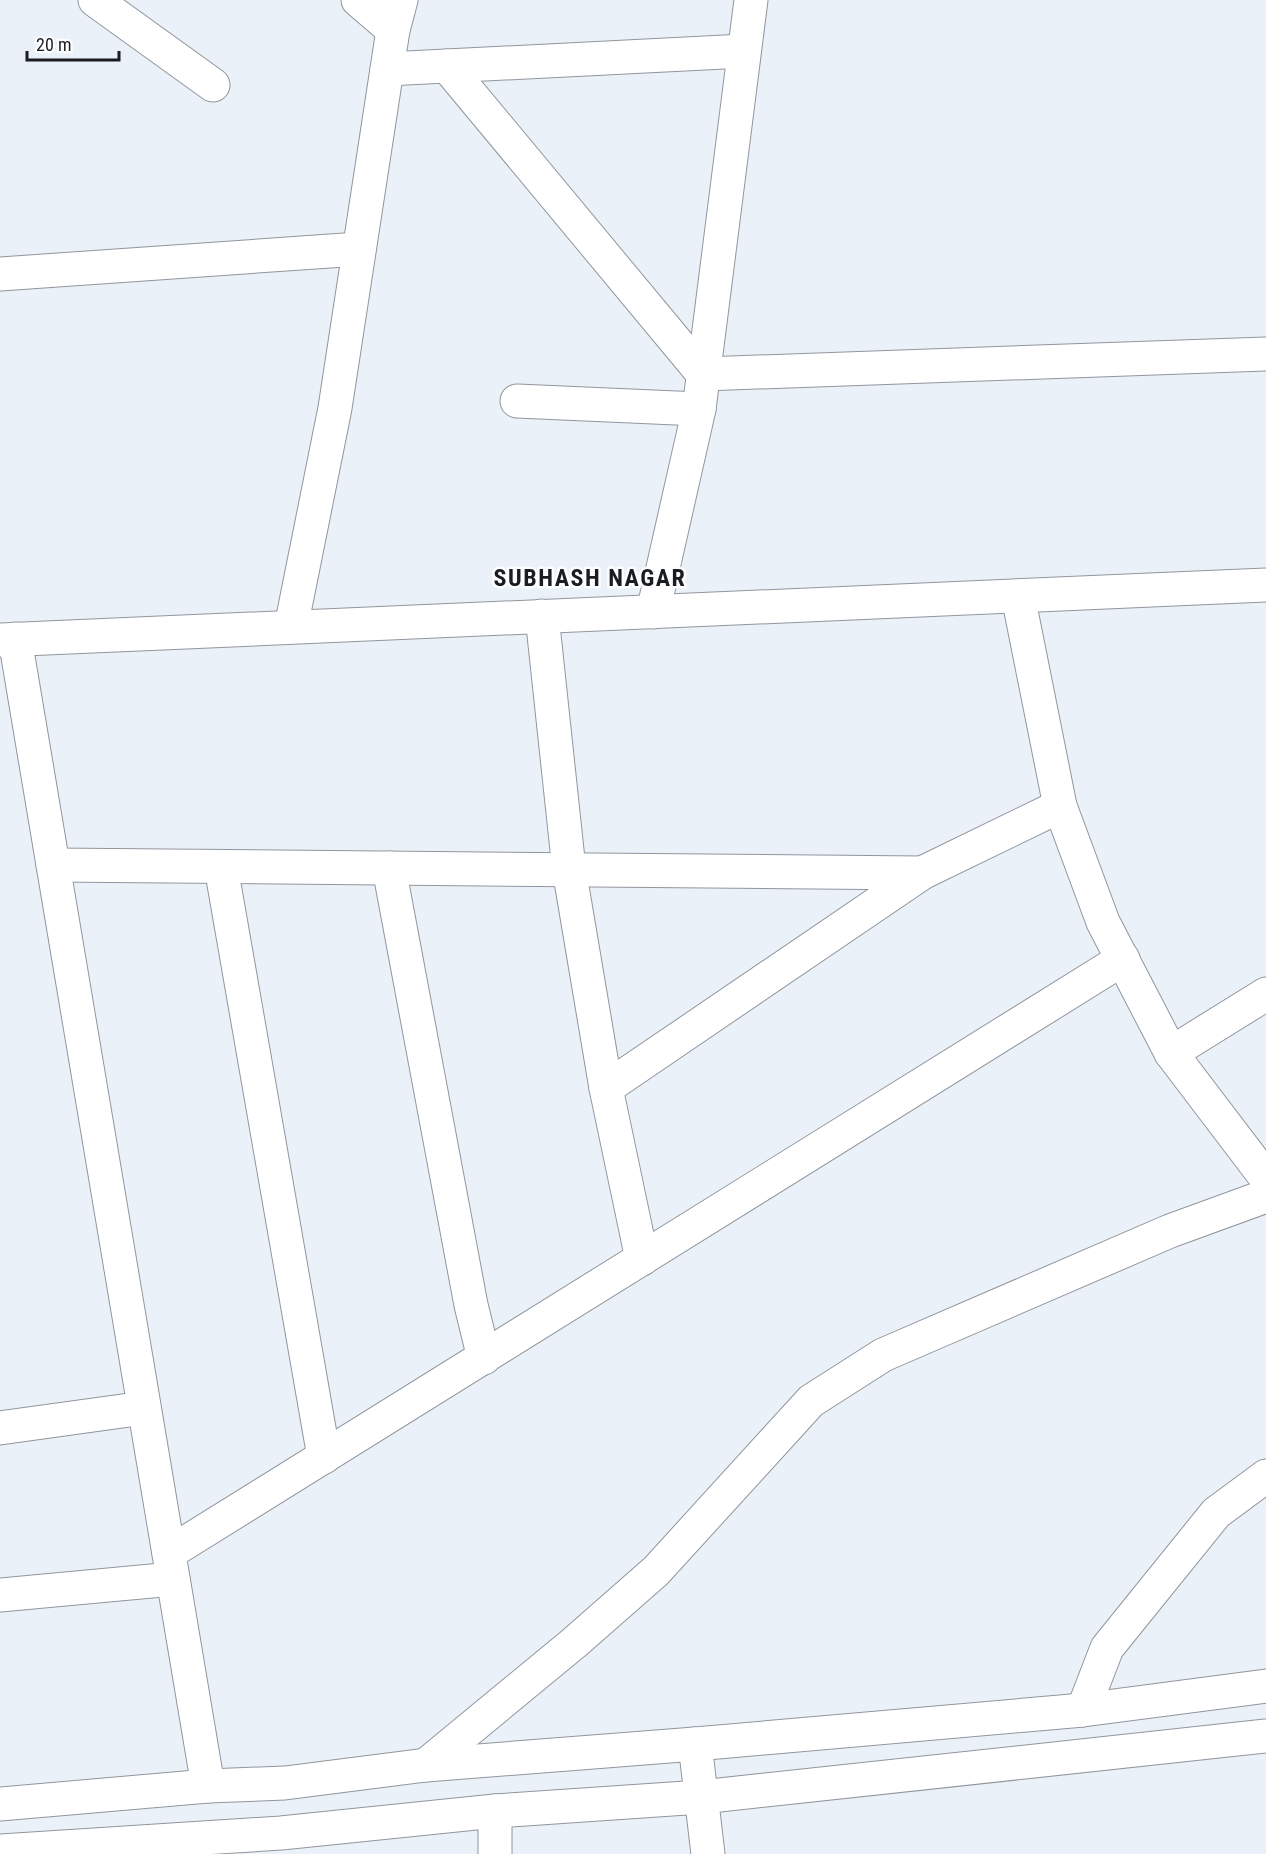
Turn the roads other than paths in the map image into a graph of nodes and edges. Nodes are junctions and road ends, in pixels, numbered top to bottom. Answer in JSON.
{"nodes":[{"id":1,"x":95,"y":0,"type":"edge"},
{"id":2,"x":358,"y":0,"type":"edge"},
{"id":3,"x":751,"y":0,"type":"edge"},
{"id":4,"x":397,"y":15,"type":"edge"},
{"id":5,"x":744,"y":51,"type":"junction"},
{"id":6,"x":447,"y":66,"type":"junction"},
{"id":7,"x":387,"y":69,"type":"junction"},
{"id":8,"x":213,"y":85,"type":"dead end"},
{"id":9,"x":359,"y":249,"type":"junction"},
{"id":10,"x":0,"y":274,"type":"edge"},
{"id":11,"x":1266,"y":354,"type":"edge"},
{"id":12,"x":703,"y":374,"type":"junction"},
{"id":13,"x":517,"y":401,"type":"dead end"},
{"id":14,"x":699,"y":409,"type":"junction"},
{"id":15,"x":1266,"y":585,"type":"edge"},
{"id":16,"x":1018,"y":596,"type":"junction"},
{"id":17,"x":653,"y":612,"type":"junction"},
{"id":18,"x":542,"y":616,"type":"junction"},
{"id":19,"x":291,"y":627,"type":"junction"},
{"id":20,"x":7,"y":640,"type":"edge"},
{"id":21,"x":1060,"y":806,"type":"junction"},
{"id":22,"x":53,"y":865,"type":"junction"},
{"id":23,"x":221,"y":867,"type":"junction"},
{"id":24,"x":389,"y":868,"type":"junction"},
{"id":25,"x":568,"y":869,"type":"junction"},
{"id":26,"x":922,"y":873,"type":"junction"},
{"id":27,"x":1123,"y":959,"type":"junction"},
{"id":28,"x":1266,"y":994,"type":"edge"},
{"id":29,"x":1171,"y":1053,"type":"junction"},
{"id":30,"x":606,"y":1088,"type":"junction"},
{"id":31,"x":1266,"y":1178,"type":"edge"},
{"id":32,"x":1266,"y":1196,"type":"edge"},
{"id":33,"x":642,"y":1259,"type":"junction"},
{"id":34,"x":484,"y":1358,"type":"junction"},
{"id":35,"x":144,"y":1408,"type":"junction"},
{"id":36,"x":0,"y":1428,"type":"edge"},
{"id":37,"x":324,"y":1457,"type":"junction"},
{"id":38,"x":1266,"y":1476,"type":"edge"},
{"id":39,"x":171,"y":1566,"type":"junction"},
{"id":40,"x":0,"y":1595,"type":"edge"},
{"id":41,"x":1266,"y":1686,"type":"edge"},
{"id":42,"x":1083,"y":1710,"type":"junction"},
{"id":43,"x":1266,"y":1736,"type":"edge"},
{"id":44,"x":695,"y":1744,"type":"junction"},
{"id":45,"x":426,"y":1765,"type":"junction"},
{"id":46,"x":285,"y":1783,"type":"junction"},
{"id":47,"x":208,"y":1786,"type":"junction"},
{"id":48,"x":701,"y":1797,"type":"junction"},
{"id":49,"x":0,"y":1804,"type":"edge"},
{"id":50,"x":495,"y":1811,"type":"junction"},
{"id":51,"x":280,"y":1843,"type":"edge"},
{"id":52,"x":0,"y":1851,"type":"edge"},
{"id":53,"x":495,"y":1854,"type":"edge"},
{"id":54,"x":708,"y":1854,"type":"edge"}],
"edges":[{"from":1,"to":8,"type":"street"},
{"from":2,"to":4,"type":"street"},
{"from":3,"to":5,"type":"street"},
{"from":4,"to":7,"type":"street"},
{"from":5,"to":6,"type":"street"},
{"from":5,"to":12,"type":"street"},
{"from":6,"to":7,"type":"street"},
{"from":6,"to":12,"type":"street"},
{"from":7,"to":9,"type":"street"},
{"from":9,"to":10,"type":"street"},
{"from":9,"to":19,"type":"street"},
{"from":11,"to":12,"type":"street"},
{"from":12,"to":14,"type":"street"},
{"from":13,"to":14,"type":"street"},
{"from":14,"to":17,"type":"street"},
{"from":15,"to":16,"type":"street"},
{"from":16,"to":17,"type":"street"},
{"from":16,"to":21,"type":"street"},
{"from":17,"to":18,"type":"street"},
{"from":18,"to":19,"type":"street"},
{"from":18,"to":25,"type":"street"},
{"from":19,"to":20,"type":"street"},
{"from":20,"to":22,"type":"street"},
{"from":21,"to":26,"type":"street"},
{"from":21,"to":27,"type":"street"},
{"from":22,"to":23,"type":"street"},
{"from":22,"to":35,"type":"street"},
{"from":23,"to":24,"type":"street"},
{"from":23,"to":37,"type":"street"},
{"from":24,"to":25,"type":"street"},
{"from":24,"to":34,"type":"street"},
{"from":25,"to":26,"type":"street"},
{"from":25,"to":30,"type":"street"},
{"from":26,"to":30,"type":"street"},
{"from":27,"to":29,"type":"street"},
{"from":27,"to":33,"type":"street"},
{"from":28,"to":29,"type":"street"},
{"from":29,"to":31,"type":"street"},
{"from":30,"to":33,"type":"street"},
{"from":32,"to":45,"type":"street"},
{"from":33,"to":34,"type":"street"},
{"from":34,"to":37,"type":"street"},
{"from":35,"to":36,"type":"street"},
{"from":35,"to":39,"type":"street"},
{"from":37,"to":39,"type":"street"},
{"from":38,"to":42,"type":"street"},
{"from":39,"to":40,"type":"street"},
{"from":39,"to":47,"type":"street"},
{"from":41,"to":42,"type":"street"},
{"from":42,"to":44,"type":"street"},
{"from":43,"to":48,"type":"street"},
{"from":44,"to":45,"type":"street"},
{"from":44,"to":48,"type":"street"},
{"from":45,"to":46,"type":"street"},
{"from":46,"to":47,"type":"street"},
{"from":46,"to":51,"type":"street"},
{"from":47,"to":49,"type":"street"},
{"from":48,"to":50,"type":"street"},
{"from":48,"to":54,"type":"street"},
{"from":50,"to":51,"type":"street"},
{"from":50,"to":53,"type":"street"},
{"from":51,"to":52,"type":"street"}]}
